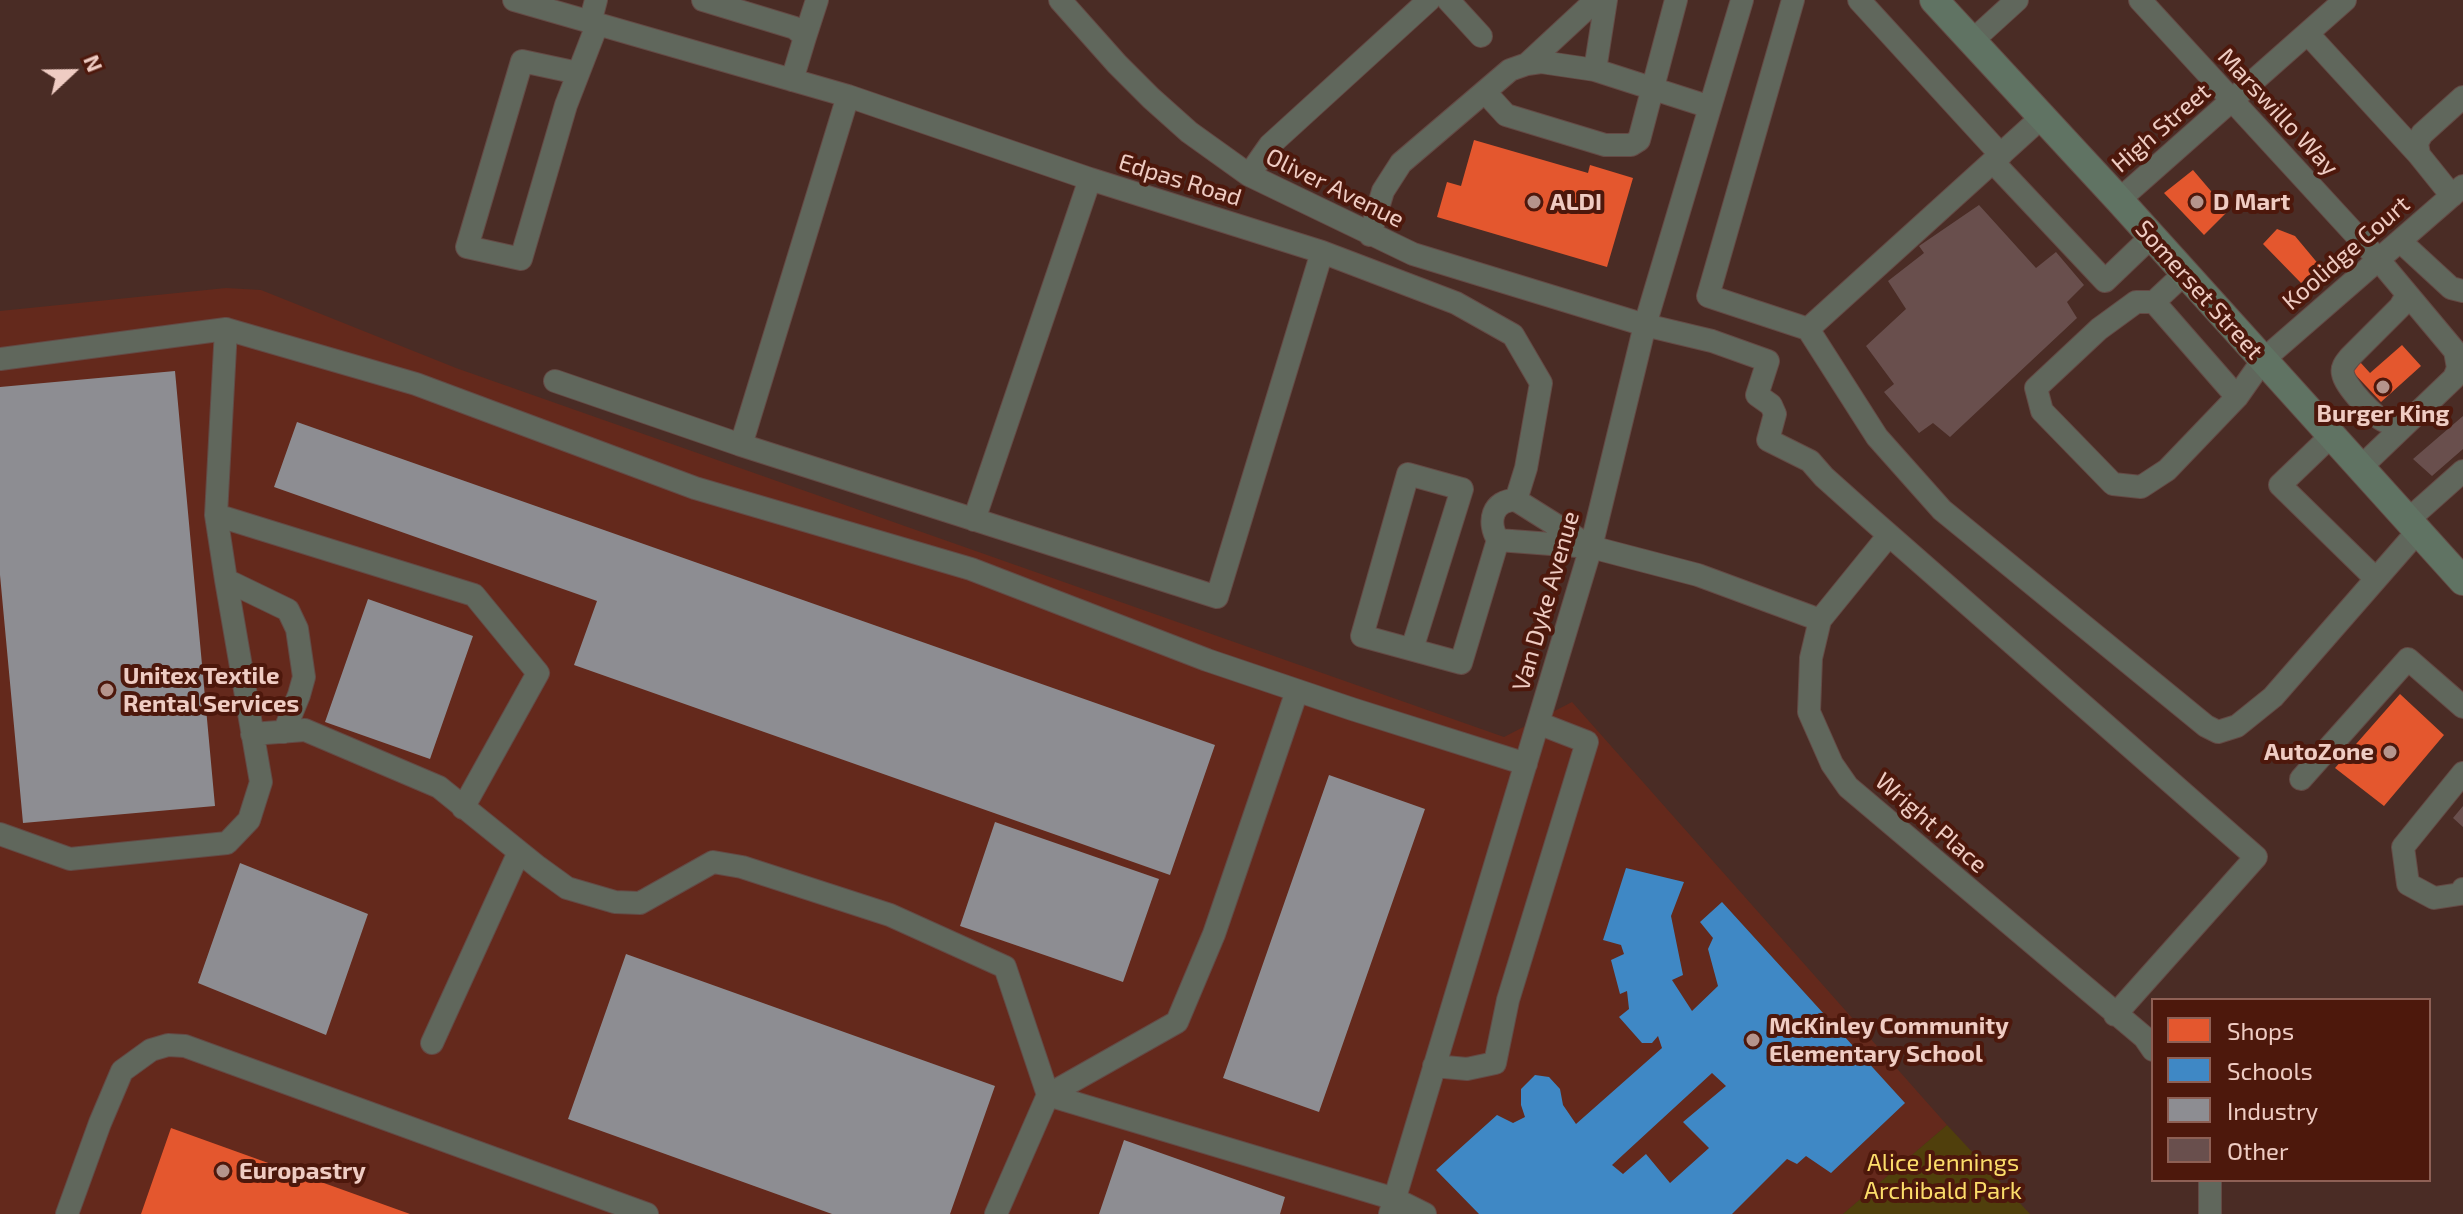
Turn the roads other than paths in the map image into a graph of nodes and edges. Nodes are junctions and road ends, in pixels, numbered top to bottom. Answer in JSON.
{"nodes":[{"id":1,"x":514,"y":0,"type":"edge"},
{"id":2,"x":596,"y":0,"type":"edge"},
{"id":3,"x":703,"y":0,"type":"edge"},
{"id":4,"x":817,"y":0,"type":"edge"},
{"id":5,"x":1060,"y":0,"type":"edge"},
{"id":6,"x":1429,"y":0,"type":"edge"},
{"id":7,"x":1448,"y":0,"type":"edge"},
{"id":8,"x":1596,"y":0,"type":"edge"},
{"id":9,"x":1606,"y":0,"type":"edge"},
{"id":10,"x":1676,"y":0,"type":"edge"},
{"id":11,"x":1742,"y":0,"type":"edge"},
{"id":12,"x":1793,"y":0,"type":"edge"},
{"id":13,"x":1859,"y":0,"type":"edge"},
{"id":14,"x":1934,"y":0,"type":"edge"},
{"id":15,"x":2017,"y":0,"type":"edge"},
{"id":16,"x":2140,"y":0,"type":"edge"},
{"id":17,"x":2345,"y":0,"type":"edge"},
{"id":18,"x":593,"y":24,"type":"junction"},
{"id":19,"x":2308,"y":34,"type":"junction"},
{"id":20,"x":1481,"y":36,"type":"dead end"},
{"id":21,"x":805,"y":37,"type":"junction"},
{"id":22,"x":1972,"y":41,"type":"junction"},
{"id":23,"x":1527,"y":64,"type":"junction"},
{"id":24,"x":1595,"y":70,"type":"junction"},
{"id":25,"x":578,"y":73,"type":"junction"},
{"id":26,"x":792,"y":80,"type":"junction"},
{"id":27,"x":1652,"y":90,"type":"junction"},
{"id":28,"x":1485,"y":92,"type":"junction"},
{"id":29,"x":848,"y":96,"type":"junction"},
{"id":30,"x":2463,"y":97,"type":"edge"},
{"id":31,"x":2233,"y":100,"type":"junction"},
{"id":32,"x":1710,"y":107,"type":"junction"},
{"id":33,"x":2042,"y":117,"type":"junction"},
{"id":34,"x":2419,"y":155,"type":"junction"},
{"id":35,"x":1997,"y":158,"type":"junction"},
{"id":36,"x":1249,"y":175,"type":"junction"},
{"id":37,"x":1090,"y":179,"type":"junction"},
{"id":38,"x":2458,"y":191,"type":"edge"},
{"id":39,"x":2119,"y":200,"type":"junction"},
{"id":40,"x":1370,"y":235,"type":"junction"},
{"id":41,"x":2152,"y":236,"type":"junction"},
{"id":42,"x":2400,"y":241,"type":"junction"},
{"id":43,"x":1322,"y":252,"type":"junction"},
{"id":44,"x":2378,"y":259,"type":"junction"},
{"id":45,"x":2185,"y":273,"type":"junction"},
{"id":46,"x":2463,"y":291,"type":"edge"},
{"id":47,"x":2407,"y":295,"type":"junction"},
{"id":48,"x":2154,"y":302,"type":"junction"},
{"id":49,"x":1645,"y":325,"type":"junction"},
{"id":50,"x":226,"y":329,"type":"junction"},
{"id":51,"x":1808,"y":329,"type":"junction"},
{"id":52,"x":0,"y":359,"type":"edge"},
{"id":53,"x":2263,"y":360,"type":"junction"},
{"id":54,"x":555,"y":381,"type":"dead end"},
{"id":55,"x":2237,"y":397,"type":"junction"},
{"id":56,"x":2407,"y":422,"type":"junction"},
{"id":57,"x":2332,"y":435,"type":"junction"},
{"id":58,"x":741,"y":445,"type":"junction"},
{"id":59,"x":2361,"y":467,"type":"junction"},
{"id":60,"x":2463,"y":471,"type":"edge"},
{"id":61,"x":1516,"y":500,"type":"junction"},
{"id":62,"x":216,"y":515,"type":"junction"},
{"id":63,"x":974,"y":520,"type":"junction"},
{"id":64,"x":2413,"y":526,"type":"junction"},
{"id":65,"x":1889,"y":535,"type":"junction"},
{"id":66,"x":1498,"y":540,"type":"junction"},
{"id":67,"x":1591,"y":547,"type":"junction"},
{"id":68,"x":2376,"y":579,"type":"junction"},
{"id":69,"x":226,"y":580,"type":"junction"},
{"id":70,"x":2463,"y":581,"type":"edge"},
{"id":71,"x":1820,"y":620,"type":"junction"},
{"id":72,"x":1412,"y":649,"type":"junction"},
{"id":73,"x":1297,"y":691,"type":"junction"},
{"id":74,"x":2463,"y":707,"type":"edge"},
{"id":75,"x":1538,"y":723,"type":"junction"},
{"id":76,"x":284,"y":732,"type":"junction"},
{"id":77,"x":252,"y":734,"type":"junction"},
{"id":78,"x":1526,"y":764,"type":"junction"},
{"id":79,"x":2463,"y":773,"type":"edge"},
{"id":80,"x":2301,"y":779,"type":"dead end"},
{"id":81,"x":463,"y":808,"type":"junction"},
{"id":82,"x":0,"y":834,"type":"edge"},
{"id":83,"x":519,"y":852,"type":"junction"},
{"id":84,"x":2463,"y":889,"type":"edge"},
{"id":85,"x":2115,"y":1015,"type":"junction"},
{"id":86,"x":432,"y":1043,"type":"dead end"},
{"id":87,"x":2151,"y":1047,"type":"edge"},
{"id":88,"x":1434,"y":1066,"type":"junction"},
{"id":89,"x":1048,"y":1095,"type":"junction"},
{"id":90,"x":2210,"y":1182,"type":"edge"},
{"id":91,"x":1392,"y":1207,"type":"edge"},
{"id":92,"x":67,"y":1214,"type":"edge"},
{"id":93,"x":647,"y":1214,"type":"edge"},
{"id":94,"x":996,"y":1214,"type":"edge"},
{"id":95,"x":1425,"y":1214,"type":"edge"},
{"id":96,"x":2210,"y":1214,"type":"edge"}],
"edges":[{"from":1,"to":18,"type":"street","name":"Edpas Road"},
{"from":2,"to":18,"type":"street"},
{"from":3,"to":21,"type":"street"},
{"from":4,"to":21,"type":"street"},
{"from":5,"to":36,"type":"street","name":"Oliver Avenue"},
{"from":6,"to":36,"type":"street"},
{"from":7,"to":20,"type":"street"},
{"from":8,"to":23,"type":"street"},
{"from":9,"to":24,"type":"street"},
{"from":10,"to":27,"type":"street"},
{"from":11,"to":32,"type":"street","name":"Van Dyke Avenue"},
{"from":12,"to":51,"type":"street"},
{"from":13,"to":35,"type":"street"},
{"from":14,"to":22,"type":"main road","name":"Somerset Street"},
{"from":15,"to":22,"type":"street"},
{"from":16,"to":31,"type":"street","name":"Marswillo Way"},
{"from":17,"to":19,"type":"street","name":"High Street"},
{"from":18,"to":25,"type":"street"},
{"from":18,"to":26,"type":"street","name":"Edpas Road"},
{"from":19,"to":31,"type":"street","name":"High Street"},
{"from":19,"to":34,"type":"street"},
{"from":21,"to":26,"type":"street"},
{"from":22,"to":33,"type":"main road","name":"Somerset Street"},
{"from":23,"to":24,"type":"street"},
{"from":23,"to":28,"type":"street"},
{"from":24,"to":27,"type":"street"},
{"from":25,"to":25,"type":"street"},
{"from":26,"to":29,"type":"street","name":"Edpas Road"},
{"from":27,"to":28,"type":"street"},
{"from":27,"to":32,"type":"street"},
{"from":28,"to":40,"type":"street"},
{"from":29,"to":37,"type":"street","name":"Edpas Road"},
{"from":29,"to":58,"type":"street"},
{"from":30,"to":34,"type":"street"},
{"from":31,"to":39,"type":"street","name":"High Street"},
{"from":31,"to":44,"type":"street","name":"Marswillo Way"},
{"from":32,"to":49,"type":"street","name":"Van Dyke Avenue"},
{"from":33,"to":35,"type":"street"},
{"from":33,"to":39,"type":"main road","name":"Somerset Street"},
{"from":34,"to":38,"type":"street"},
{"from":35,"to":41,"type":"street"},
{"from":35,"to":51,"type":"street"},
{"from":36,"to":40,"type":"street","name":"Oliver Avenue"},
{"from":37,"to":43,"type":"street","name":"Edpas Road"},
{"from":37,"to":63,"type":"street"},
{"from":38,"to":42,"type":"street","name":"Koolidge Court"},
{"from":39,"to":41,"type":"main road","name":"Somerset Street"},
{"from":40,"to":49,"type":"street","name":"Oliver Avenue"},
{"from":41,"to":45,"type":"main road","name":"Somerset Street"},
{"from":42,"to":44,"type":"street","name":"Koolidge Court"},
{"from":42,"to":46,"type":"street"},
{"from":43,"to":61,"type":"street","name":"Edpas Road"},
{"from":43,"to":63,"type":"street"},
{"from":44,"to":47,"type":"street","name":"Marswillo Way"},
{"from":44,"to":53,"type":"street","name":"Koolidge Court"},
{"from":45,"to":48,"type":"street"},
{"from":45,"to":53,"type":"main road","name":"Somerset Street"},
{"from":47,"to":56,"type":"street","name":"Marswillo Way"},
{"from":47,"to":56,"type":"street"},
{"from":48,"to":55,"type":"street"},
{"from":48,"to":55,"type":"street"},
{"from":49,"to":65,"type":"street","name":"Oliver Avenue"},
{"from":49,"to":67,"type":"street","name":"Van Dyke Avenue"},
{"from":50,"to":52,"type":"street"},
{"from":50,"to":62,"type":"street"},
{"from":50,"to":73,"type":"street"},
{"from":51,"to":68,"type":"street"},
{"from":53,"to":55,"type":"street","name":"Koolidge Court"},
{"from":53,"to":57,"type":"main road","name":"Somerset Street"},
{"from":54,"to":58,"type":"street"},
{"from":56,"to":59,"type":"street"},
{"from":57,"to":59,"type":"main road","name":"Somerset Street"},
{"from":57,"to":68,"type":"street"},
{"from":58,"to":63,"type":"street"},
{"from":59,"to":64,"type":"main road","name":"Somerset Street"},
{"from":60,"to":64,"type":"street"},
{"from":61,"to":66,"type":"street","name":"Edpas Road"},
{"from":61,"to":67,"type":"street"},
{"from":62,"to":69,"type":"street"},
{"from":62,"to":81,"type":"street"},
{"from":64,"to":68,"type":"street"},
{"from":64,"to":70,"type":"main road","name":"Somerset Street"},
{"from":65,"to":71,"type":"street","name":"Wright Place"},
{"from":65,"to":85,"type":"street"},
{"from":66,"to":67,"type":"street"},
{"from":66,"to":72,"type":"street"},
{"from":67,"to":71,"type":"street"},
{"from":67,"to":75,"type":"street","name":"Van Dyke Avenue"},
{"from":69,"to":76,"type":"street"},
{"from":69,"to":77,"type":"street"},
{"from":71,"to":85,"type":"street","name":"Wright Place"},
{"from":72,"to":72,"type":"street"},
{"from":73,"to":78,"type":"street"},
{"from":73,"to":89,"type":"street"},
{"from":74,"to":80,"type":"street"},
{"from":75,"to":78,"type":"street","name":"Van Dyke Avenue"},
{"from":75,"to":88,"type":"street"},
{"from":76,"to":77,"type":"street"},
{"from":76,"to":81,"type":"street"},
{"from":77,"to":82,"type":"street"},
{"from":78,"to":88,"type":"street","name":"Van Dyke Avenue"},
{"from":79,"to":84,"type":"street"},
{"from":81,"to":83,"type":"street"},
{"from":83,"to":86,"type":"street"},
{"from":83,"to":89,"type":"street"},
{"from":85,"to":87,"type":"street","name":"Wright Place"},
{"from":88,"to":91,"type":"street","name":"Van Dyke Avenue"},
{"from":89,"to":91,"type":"street"},
{"from":89,"to":94,"type":"street"},
{"from":90,"to":96,"type":"street"},
{"from":91,"to":95,"type":"street"},
{"from":92,"to":93,"type":"street"}]}
